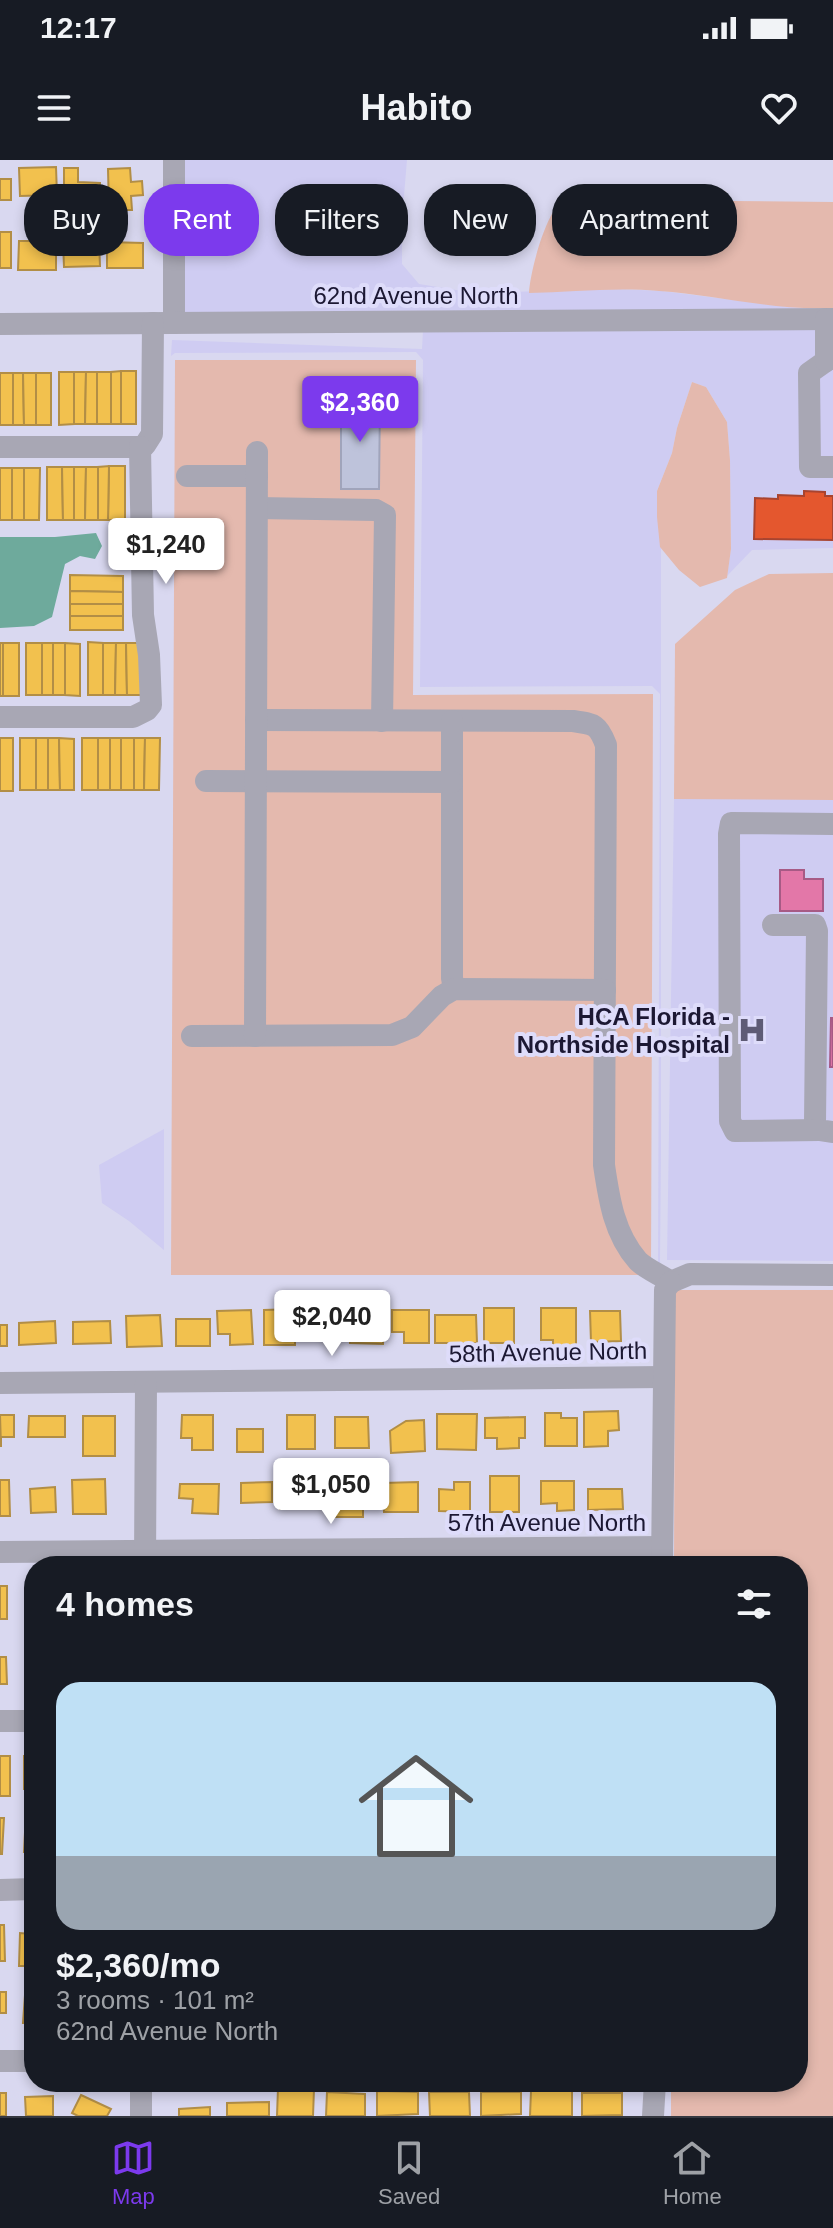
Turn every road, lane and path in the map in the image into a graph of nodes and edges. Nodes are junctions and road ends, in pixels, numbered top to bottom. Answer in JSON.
{"nodes":[{"id":1,"x":174,"y":160,"type":"edge"},
{"id":2,"x":830,"y":319,"type":"edge"},
{"id":3,"x":163,"y":323,"type":"junction"},
{"id":4,"x":0,"y":324,"type":"edge"},
{"id":5,"x":830,"y":363,"type":"edge"},
{"id":6,"x":0,"y":447,"type":"edge"},
{"id":7,"x":140,"y":447,"type":"junction"},
{"id":8,"x":257,"y":452,"type":"dead end"},
{"id":9,"x":833,"y":467,"type":"edge"},
{"id":10,"x":187,"y":476,"type":"dead end"},
{"id":11,"x":257,"y":476,"type":"junction"},
{"id":12,"x":257,"y":508,"type":"junction"},
{"id":13,"x":0,"y":717,"type":"edge"},
{"id":14,"x":256,"y":720,"type":"junction"},
{"id":15,"x":382,"y":721,"type":"junction"},
{"id":16,"x":452,"y":721,"type":"junction"},
{"id":17,"x":206,"y":781,"type":"dead end"},
{"id":18,"x":256,"y":781,"type":"junction"},
{"id":19,"x":452,"y":782,"type":"junction"},
{"id":20,"x":833,"y":824,"type":"edge"},
{"id":21,"x":773,"y":925,"type":"dead end"},
{"id":22,"x":454,"y":989,"type":"junction"},
{"id":23,"x":605,"y":990,"type":"junction"},
{"id":24,"x":192,"y":1036,"type":"dead end"},
{"id":25,"x":255,"y":1036,"type":"junction"},
{"id":26,"x":826,"y":1131,"type":"edge"},
{"id":27,"x":833,"y":1275,"type":"edge"},
{"id":28,"x":671,"y":1282,"type":"junction"},
{"id":29,"x":664,"y":1377,"type":"junction"},
{"id":30,"x":0,"y":1383,"type":"edge"},
{"id":31,"x":146,"y":1383,"type":"junction"},
{"id":32,"x":0,"y":1552,"type":"edge"},
{"id":33,"x":97,"y":1556,"type":"edge"},
{"id":34,"x":146,"y":1556,"type":"edge"},
{"id":35,"x":662,"y":1556,"type":"edge"},
{"id":36,"x":0,"y":1721,"type":"edge"},
{"id":37,"x":24,"y":1721,"type":"edge"},
{"id":38,"x":24,"y":1889,"type":"edge"},
{"id":39,"x":0,"y":1890,"type":"edge"},
{"id":40,"x":0,"y":2061,"type":"edge"},
{"id":41,"x":24,"y":2061,"type":"edge"},
{"id":42,"x":141,"y":2092,"type":"edge"},
{"id":43,"x":654,"y":2092,"type":"edge"},
{"id":44,"x":141,"y":2116,"type":"edge"},
{"id":45,"x":653,"y":2116,"type":"edge"}],
"edges":[{"from":1,"to":3,"type":"street"},
{"from":2,"to":3,"type":"street","name":"62nd Avenue North"},
{"from":2,"to":5,"type":"street"},
{"from":3,"to":4,"type":"street","name":"62nd Avenue North"},
{"from":3,"to":7,"type":"street"},
{"from":5,"to":9,"type":"street"},
{"from":6,"to":7,"type":"street"},
{"from":7,"to":13,"type":"street"},
{"from":8,"to":11,"type":"street"},
{"from":10,"to":11,"type":"street"},
{"from":11,"to":12,"type":"street"},
{"from":12,"to":14,"type":"street"},
{"from":12,"to":15,"type":"street"},
{"from":14,"to":15,"type":"street"},
{"from":14,"to":18,"type":"street"},
{"from":15,"to":16,"type":"street"},
{"from":16,"to":19,"type":"street"},
{"from":16,"to":23,"type":"street"},
{"from":17,"to":18,"type":"street"},
{"from":18,"to":19,"type":"street"},
{"from":18,"to":25,"type":"street"},
{"from":19,"to":22,"type":"street"},
{"from":20,"to":26,"type":"street"},
{"from":21,"to":26,"type":"street"},
{"from":22,"to":23,"type":"street"},
{"from":22,"to":25,"type":"street"},
{"from":23,"to":28,"type":"street"},
{"from":24,"to":25,"type":"street"},
{"from":27,"to":28,"type":"street"},
{"from":28,"to":29,"type":"street"},
{"from":29,"to":31,"type":"street","name":"58th Avenue North"},
{"from":29,"to":35,"type":"street"},
{"from":30,"to":31,"type":"street","name":"58th Avenue North"},
{"from":31,"to":34,"type":"street"},
{"from":32,"to":33,"type":"street","name":"57th Avenue North"},
{"from":36,"to":37,"type":"street"},
{"from":38,"to":39,"type":"street"},
{"from":40,"to":41,"type":"street"},
{"from":42,"to":44,"type":"street"},
{"from":43,"to":45,"type":"street"}]}
